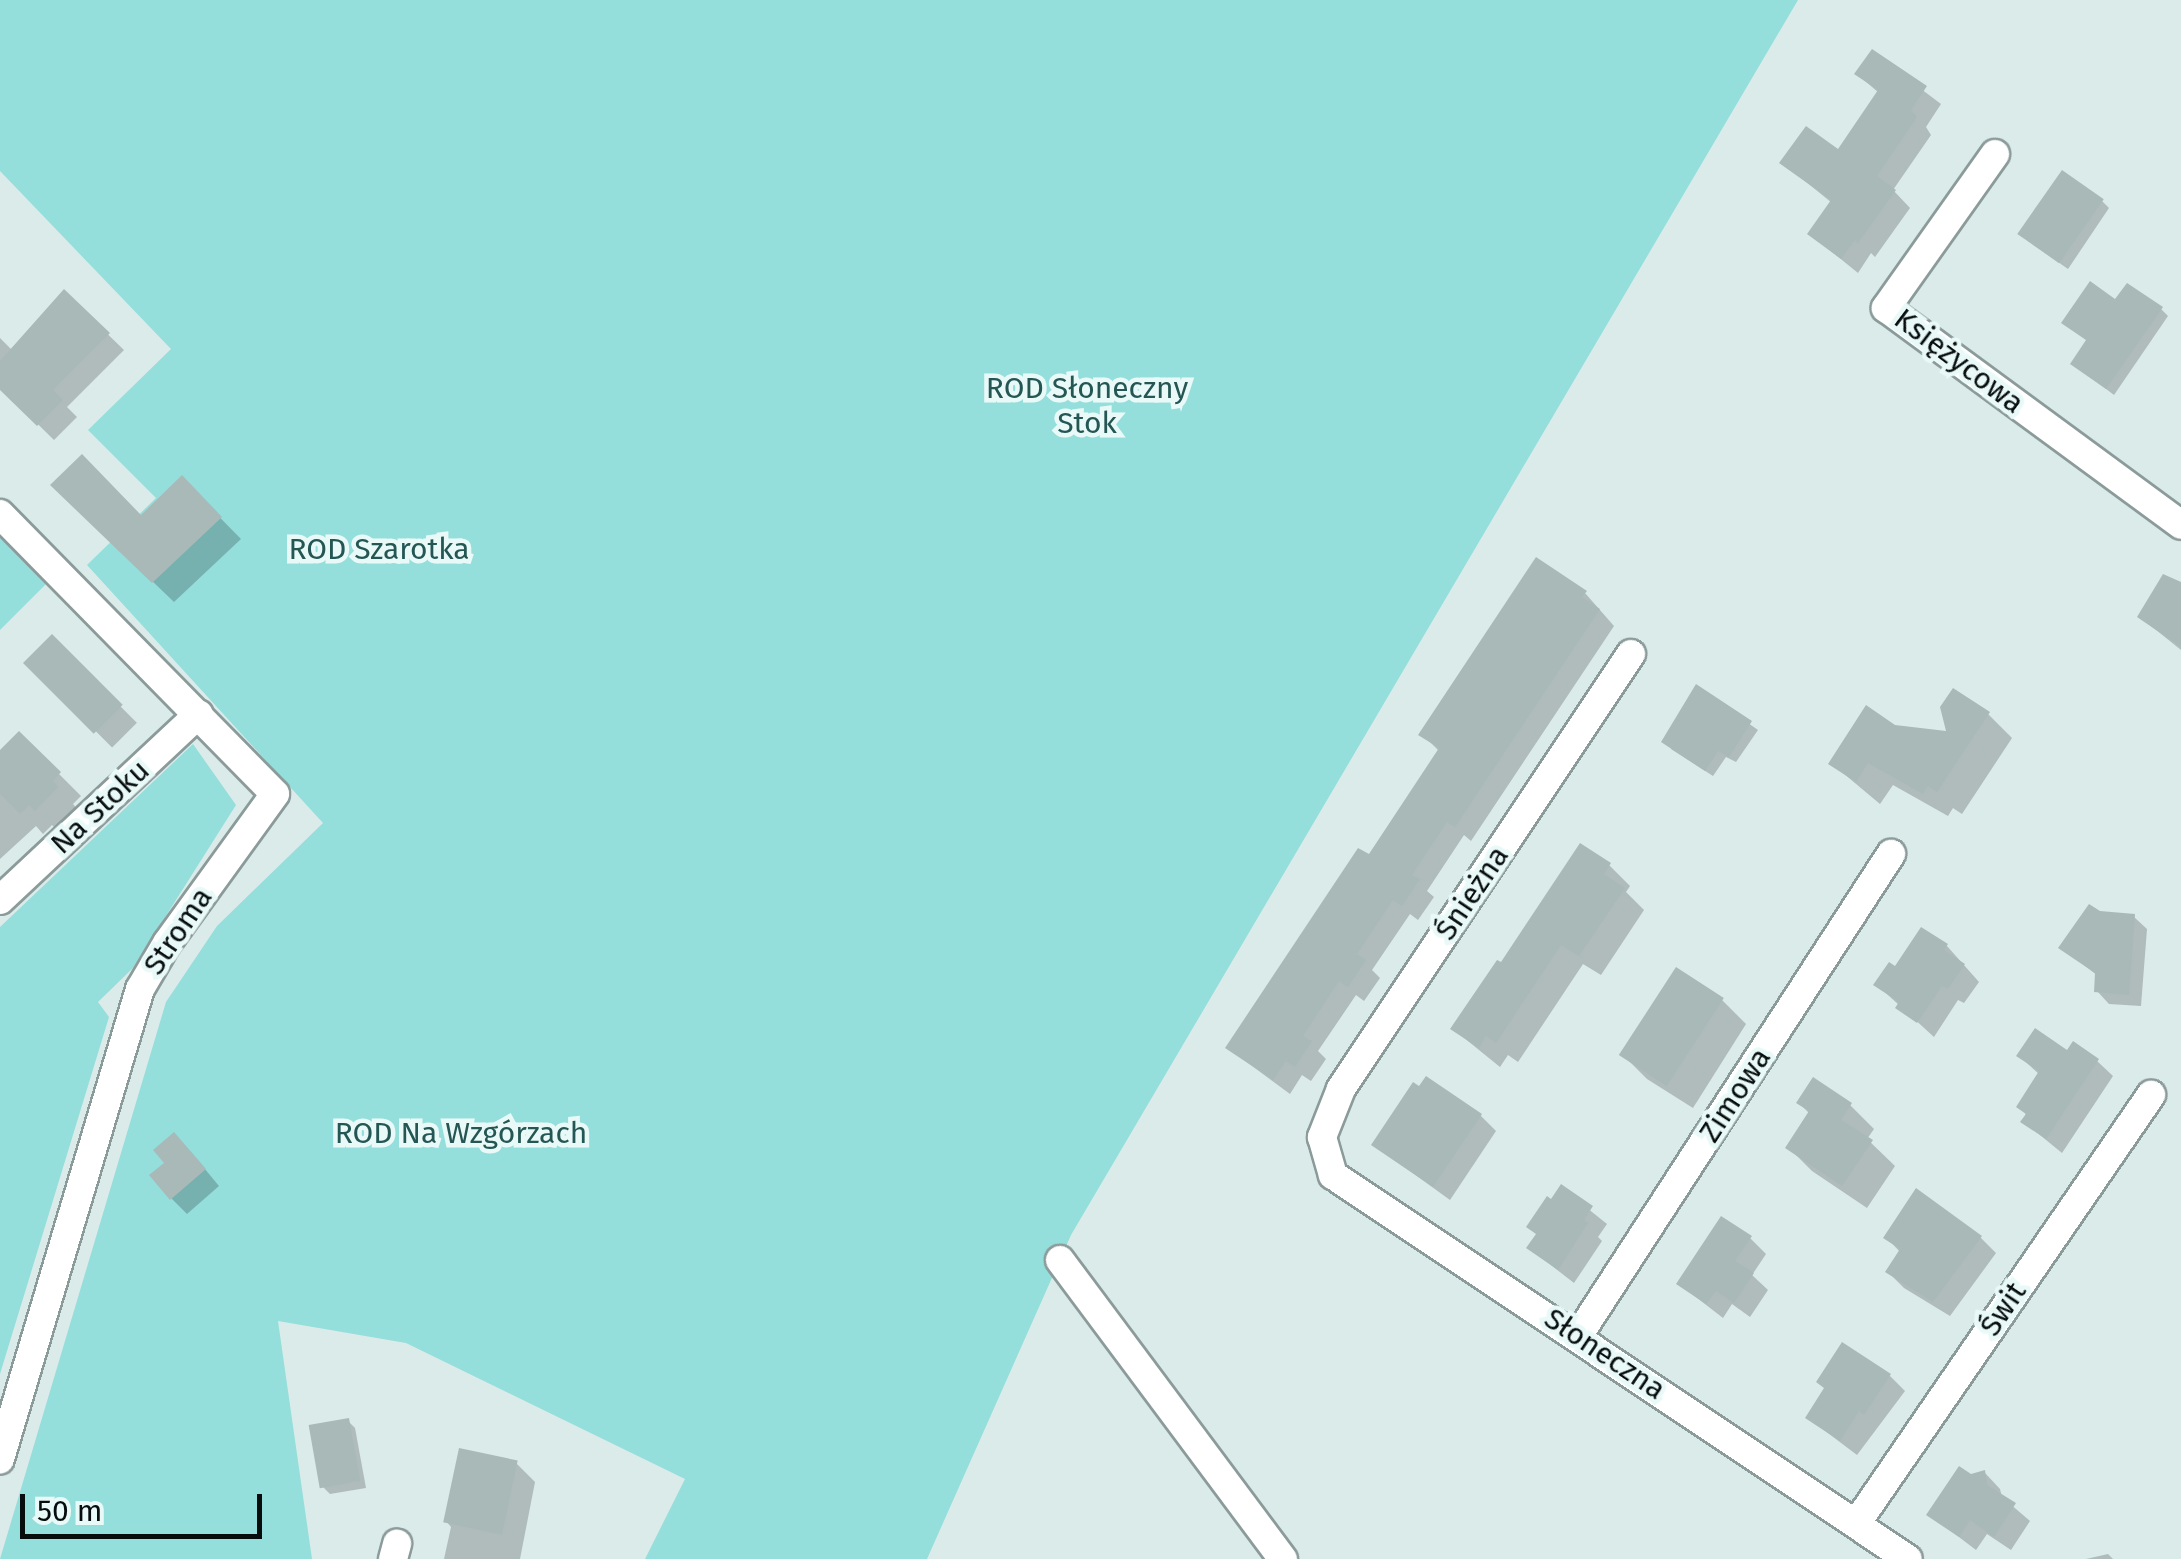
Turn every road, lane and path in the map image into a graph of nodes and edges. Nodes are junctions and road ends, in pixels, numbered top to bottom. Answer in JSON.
{"nodes":[{"id":1,"x":1995,"y":154,"type":"dead end"},
{"id":2,"x":0,"y":514,"type":"edge"},
{"id":3,"x":2181,"y":525,"type":"edge"},
{"id":4,"x":1631,"y":654,"type":"dead end"},
{"id":5,"x":200,"y":714,"type":"junction"},
{"id":6,"x":1891,"y":854,"type":"dead end"},
{"id":7,"x":0,"y":900,"type":"edge"},
{"id":8,"x":2151,"y":1094,"type":"dead end"},
{"id":9,"x":1322,"y":1137,"type":"joint"},
{"id":10,"x":1060,"y":1260,"type":"dead end"},
{"id":11,"x":1578,"y":1336,"type":"junction"},
{"id":12,"x":0,"y":1460,"type":"edge"},
{"id":13,"x":1856,"y":1524,"type":"junction"},
{"id":14,"x":1283,"y":1559,"type":"edge"},
{"id":15,"x":1908,"y":1559,"type":"edge"}],
"edges":[{"from":1,"to":3,"type":"street","name":"Księżycowa"},
{"from":2,"to":5,"type":"street","name":"Stroma"},
{"from":4,"to":9,"type":"street","name":"Śnieżna"},
{"from":5,"to":7,"type":"street","name":"Na Stoku"},
{"from":5,"to":12,"type":"street","name":"Stroma"},
{"from":6,"to":11,"type":"street","name":"Zimowa"},
{"from":8,"to":13,"type":"street","name":"Świt"},
{"from":9,"to":11,"type":"street","name":"Słoneczna"},
{"from":10,"to":14,"type":"street"},
{"from":11,"to":13,"type":"street","name":"Słoneczna"},
{"from":13,"to":15,"type":"street","name":"Słoneczna"}]}
